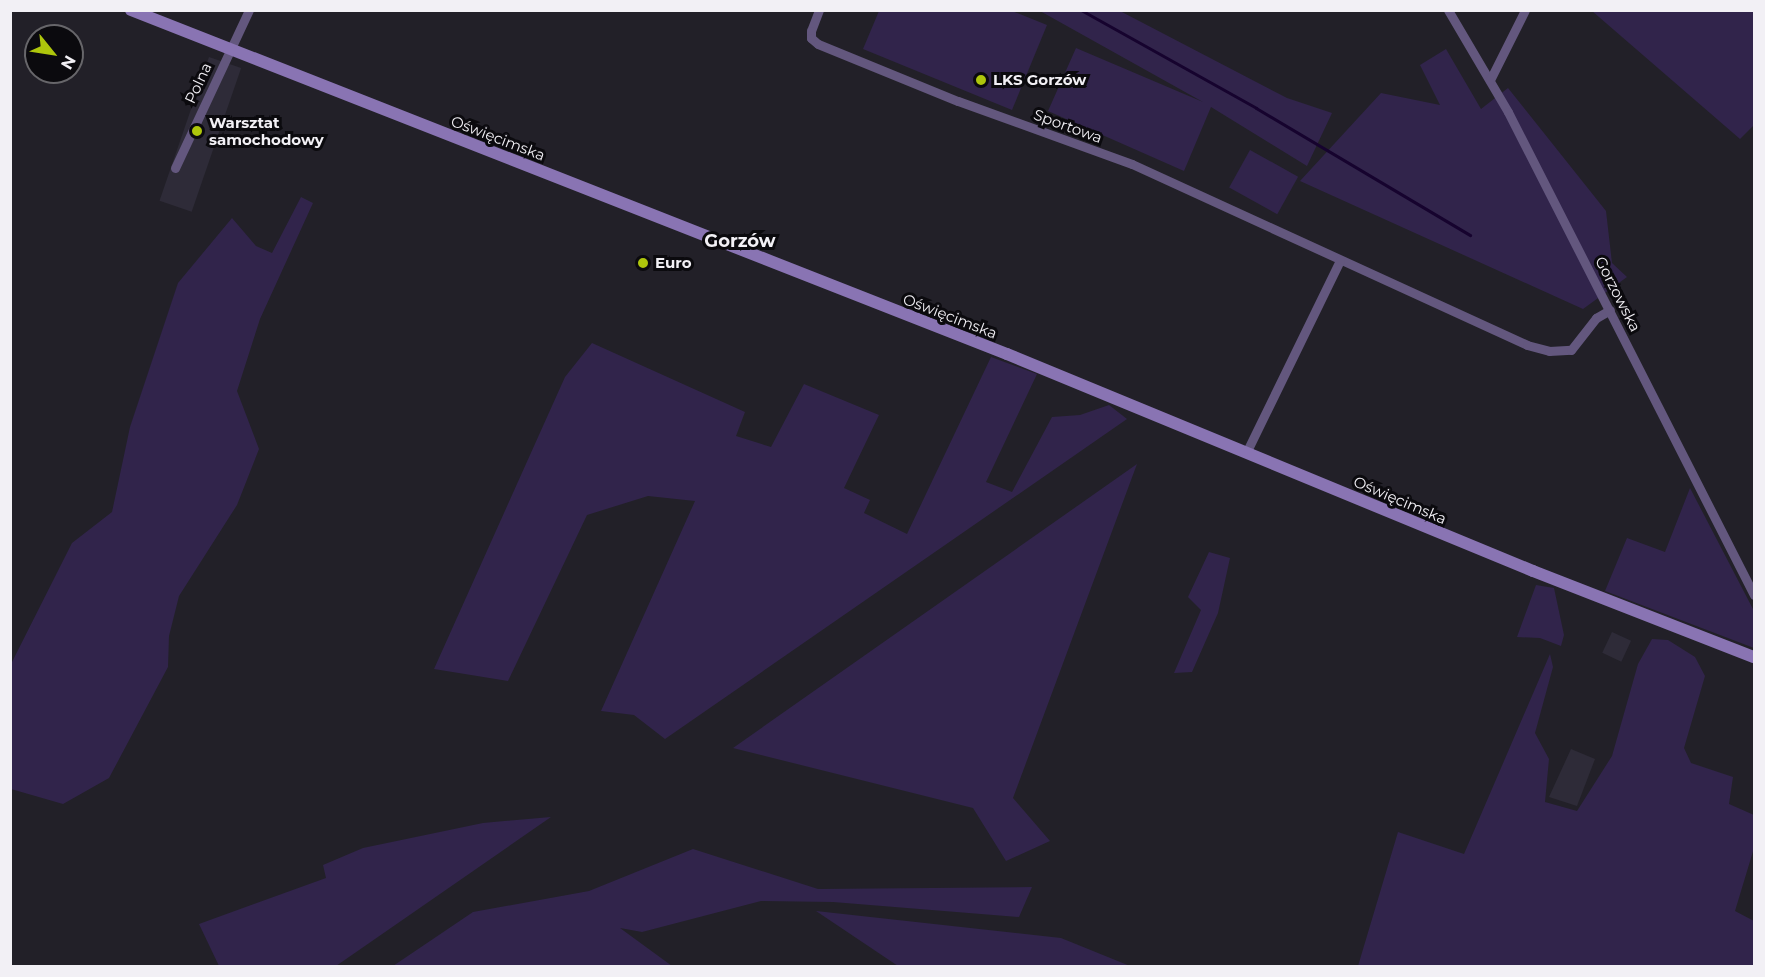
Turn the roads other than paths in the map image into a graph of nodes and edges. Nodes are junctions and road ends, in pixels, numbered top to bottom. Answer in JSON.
{"nodes":[{"id":1,"x":131,"y":10,"type":"edge"},
{"id":2,"x":249,"y":10,"type":"edge"},
{"id":3,"x":819,"y":10,"type":"edge"},
{"id":4,"x":1525,"y":10,"type":"edge"},
{"id":5,"x":1452,"y":12,"type":"edge"},
{"id":6,"x":230,"y":49,"type":"junction"},
{"id":7,"x":1490,"y":80,"type":"junction"},
{"id":8,"x":175,"y":168,"type":"dead end"},
{"id":9,"x":1340,"y":260,"type":"junction"},
{"id":10,"x":1610,"y":310,"type":"junction"},
{"id":11,"x":1247,"y":451,"type":"junction"},
{"id":12,"x":1755,"y":594,"type":"edge"},
{"id":13,"x":1755,"y":657,"type":"edge"}],
"edges":[{"from":1,"to":6,"type":"street","name":"Oświęcimska"},
{"from":2,"to":6,"type":"street","name":"Polna"},
{"from":3,"to":9,"type":"street","name":"Sportowa"},
{"from":4,"to":7,"type":"street"},
{"from":5,"to":7,"type":"street","name":"Gorzowska"},
{"from":6,"to":8,"type":"street","name":"Polna"},
{"from":6,"to":11,"type":"street","name":"Oświęcimska"},
{"from":7,"to":10,"type":"street","name":"Gorzowska"},
{"from":9,"to":10,"type":"street","name":"Sportowa"},
{"from":9,"to":11,"type":"street"},
{"from":10,"to":12,"type":"street","name":"Gorzowska"},
{"from":11,"to":13,"type":"street","name":"Oświęcimska"}]}
